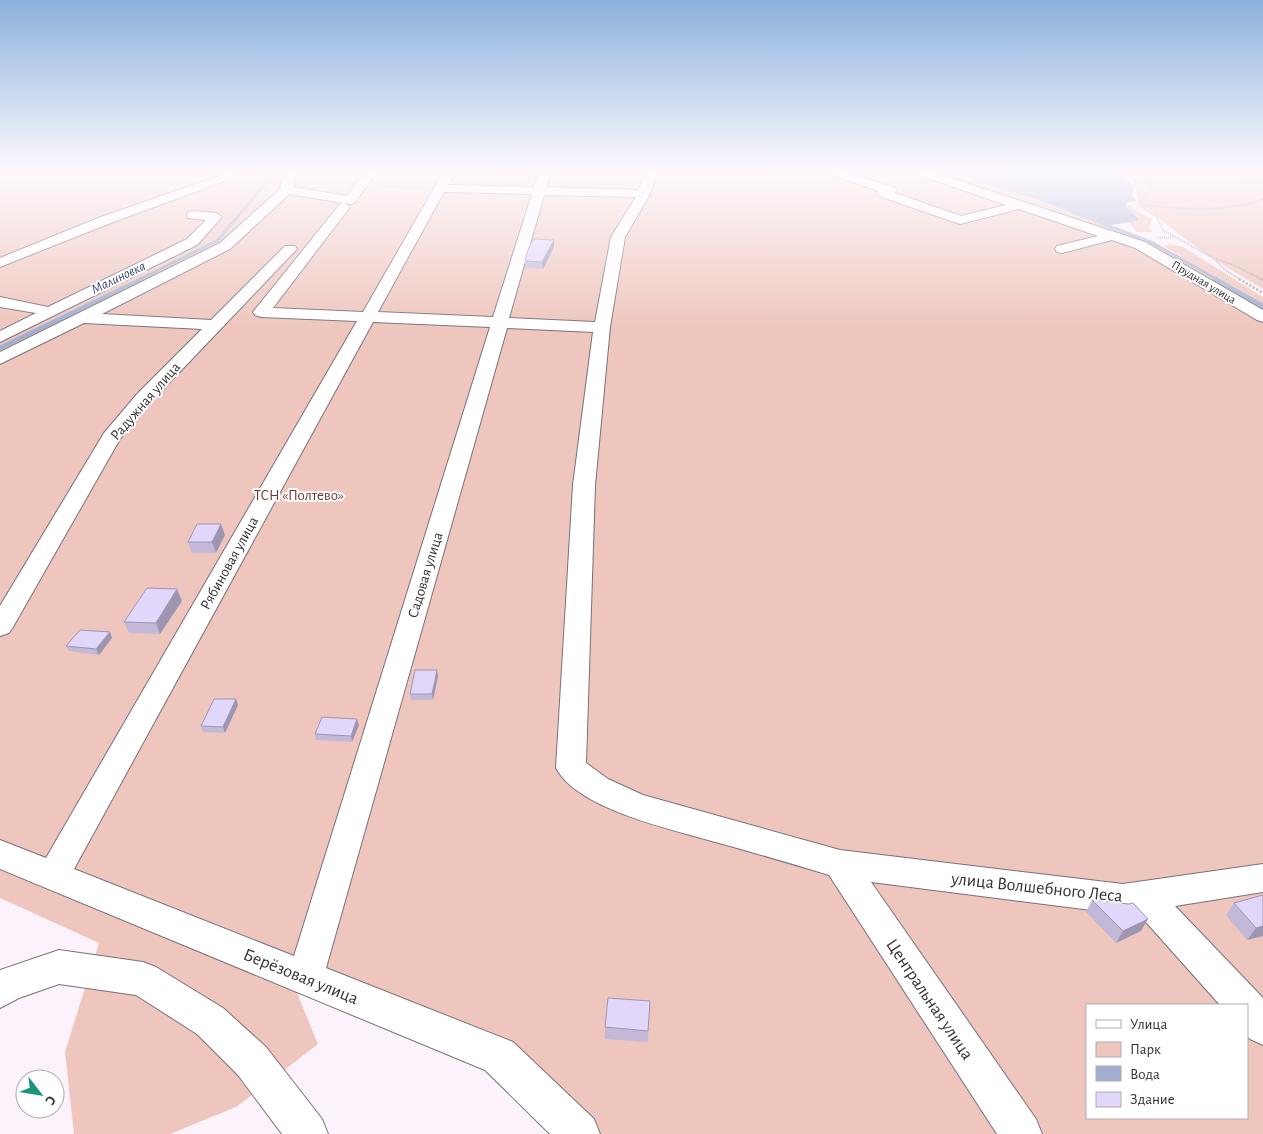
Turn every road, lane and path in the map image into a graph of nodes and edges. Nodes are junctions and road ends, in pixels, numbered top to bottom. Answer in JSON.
{"nodes":[{"id":1,"x":96,"y":224,"type":"edge"},
{"id":2,"x":209,"y":224,"type":"edge"},
{"id":3,"x":249,"y":224,"type":"edge"},
{"id":4,"x":330,"y":224,"type":"edge"},
{"id":5,"x":420,"y":224,"type":"edge"},
{"id":6,"x":529,"y":224,"type":"edge"},
{"id":7,"x":626,"y":224,"type":"edge"},
{"id":8,"x":1076,"y":224,"type":"edge"},
{"id":9,"x":1160,"y":224,"type":"edge"},
{"id":10,"x":1113,"y":236,"type":"junction"},
{"id":11,"x":1175,"y":237,"type":"junction"},
{"id":12,"x":1158,"y":238,"type":"dead end"},
{"id":13,"x":290,"y":249,"type":"dead end"},
{"id":14,"x":1062,"y":249,"type":"dead end"},
{"id":15,"x":1212,"y":258,"type":"junction"},
{"id":16,"x":0,"y":263,"type":"edge"},
{"id":17,"x":1263,"y":280,"type":"edge"},
{"id":18,"x":1263,"y":293,"type":"edge"},
{"id":19,"x":0,"y":302,"type":"edge"},
{"id":20,"x":48,"y":313,"type":"junction"},
{"id":21,"x":368,"y":317,"type":"junction"},
{"id":22,"x":1263,"y":317,"type":"edge"},
{"id":23,"x":82,"y":318,"type":"junction"},
{"id":24,"x":500,"y":323,"type":"junction"},
{"id":25,"x":215,"y":325,"type":"junction"},
{"id":26,"x":602,"y":327,"type":"junction"},
{"id":27,"x":0,"y":337,"type":"edge"},
{"id":28,"x":0,"y":360,"type":"edge"},
{"id":29,"x":0,"y":627,"type":"edge"},
{"id":30,"x":0,"y":854,"type":"edge"},
{"id":31,"x":840,"y":864,"type":"junction"},
{"id":32,"x":53,"y":876,"type":"junction"},
{"id":33,"x":1263,"y":878,"type":"edge"},
{"id":34,"x":1144,"y":896,"type":"junction"},
{"id":35,"x":305,"y":978,"type":"junction"},
{"id":36,"x":0,"y":990,"type":"edge"},
{"id":37,"x":1243,"y":1004,"type":"edge"},
{"id":38,"x":1248,"y":1009,"type":"edge"},
{"id":39,"x":1263,"y":1026,"type":"edge"},
{"id":40,"x":307,"y":1134,"type":"edge"},
{"id":41,"x":579,"y":1134,"type":"edge"},
{"id":42,"x":1021,"y":1134,"type":"edge"}],
"edges":[{"from":1,"to":16,"type":"street"},
{"from":2,"to":20,"type":"street"},
{"from":3,"to":23,"type":"street"},
{"from":4,"to":21,"type":"street"},
{"from":5,"to":21,"type":"street","name":"Рябиновая улица"},
{"from":6,"to":24,"type":"street","name":"Садовая улица"},
{"from":7,"to":26,"type":"street"},
{"from":8,"to":10,"type":"street","name":"Прудная улица"},
{"from":9,"to":11,"type":"path"},
{"from":10,"to":14,"type":"street"},
{"from":10,"to":22,"type":"street","name":"Прудная улица"},
{"from":11,"to":12,"type":"path"},
{"from":11,"to":15,"type":"path"},
{"from":13,"to":25,"type":"street","name":"Радужная улица"},
{"from":15,"to":17,"type":"path"},
{"from":15,"to":18,"type":"path"},
{"from":19,"to":20,"type":"street"},
{"from":20,"to":27,"type":"street"},
{"from":21,"to":24,"type":"street"},
{"from":21,"to":32,"type":"street","name":"Рябиновая улица"},
{"from":23,"to":25,"type":"street"},
{"from":23,"to":28,"type":"street"},
{"from":24,"to":26,"type":"street"},
{"from":24,"to":35,"type":"street","name":"Садовая улица"},
{"from":25,"to":29,"type":"street","name":"Радужная улица"},
{"from":26,"to":31,"type":"street","name":"улица Волшебного Леса"},
{"from":30,"to":32,"type":"street","name":"Берёзовая улица"},
{"from":31,"to":34,"type":"street","name":"улица Волшебного Леса"},
{"from":31,"to":42,"type":"street","name":"Центральная улица"},
{"from":32,"to":35,"type":"street","name":"Берёзовая улица"},
{"from":33,"to":34,"type":"street","name":"улица Волшебного Леса"},
{"from":34,"to":37,"type":"street"},
{"from":35,"to":41,"type":"street","name":"Берёзовая улица"},
{"from":36,"to":40,"type":"street"},
{"from":38,"to":39,"type":"street"}]}
